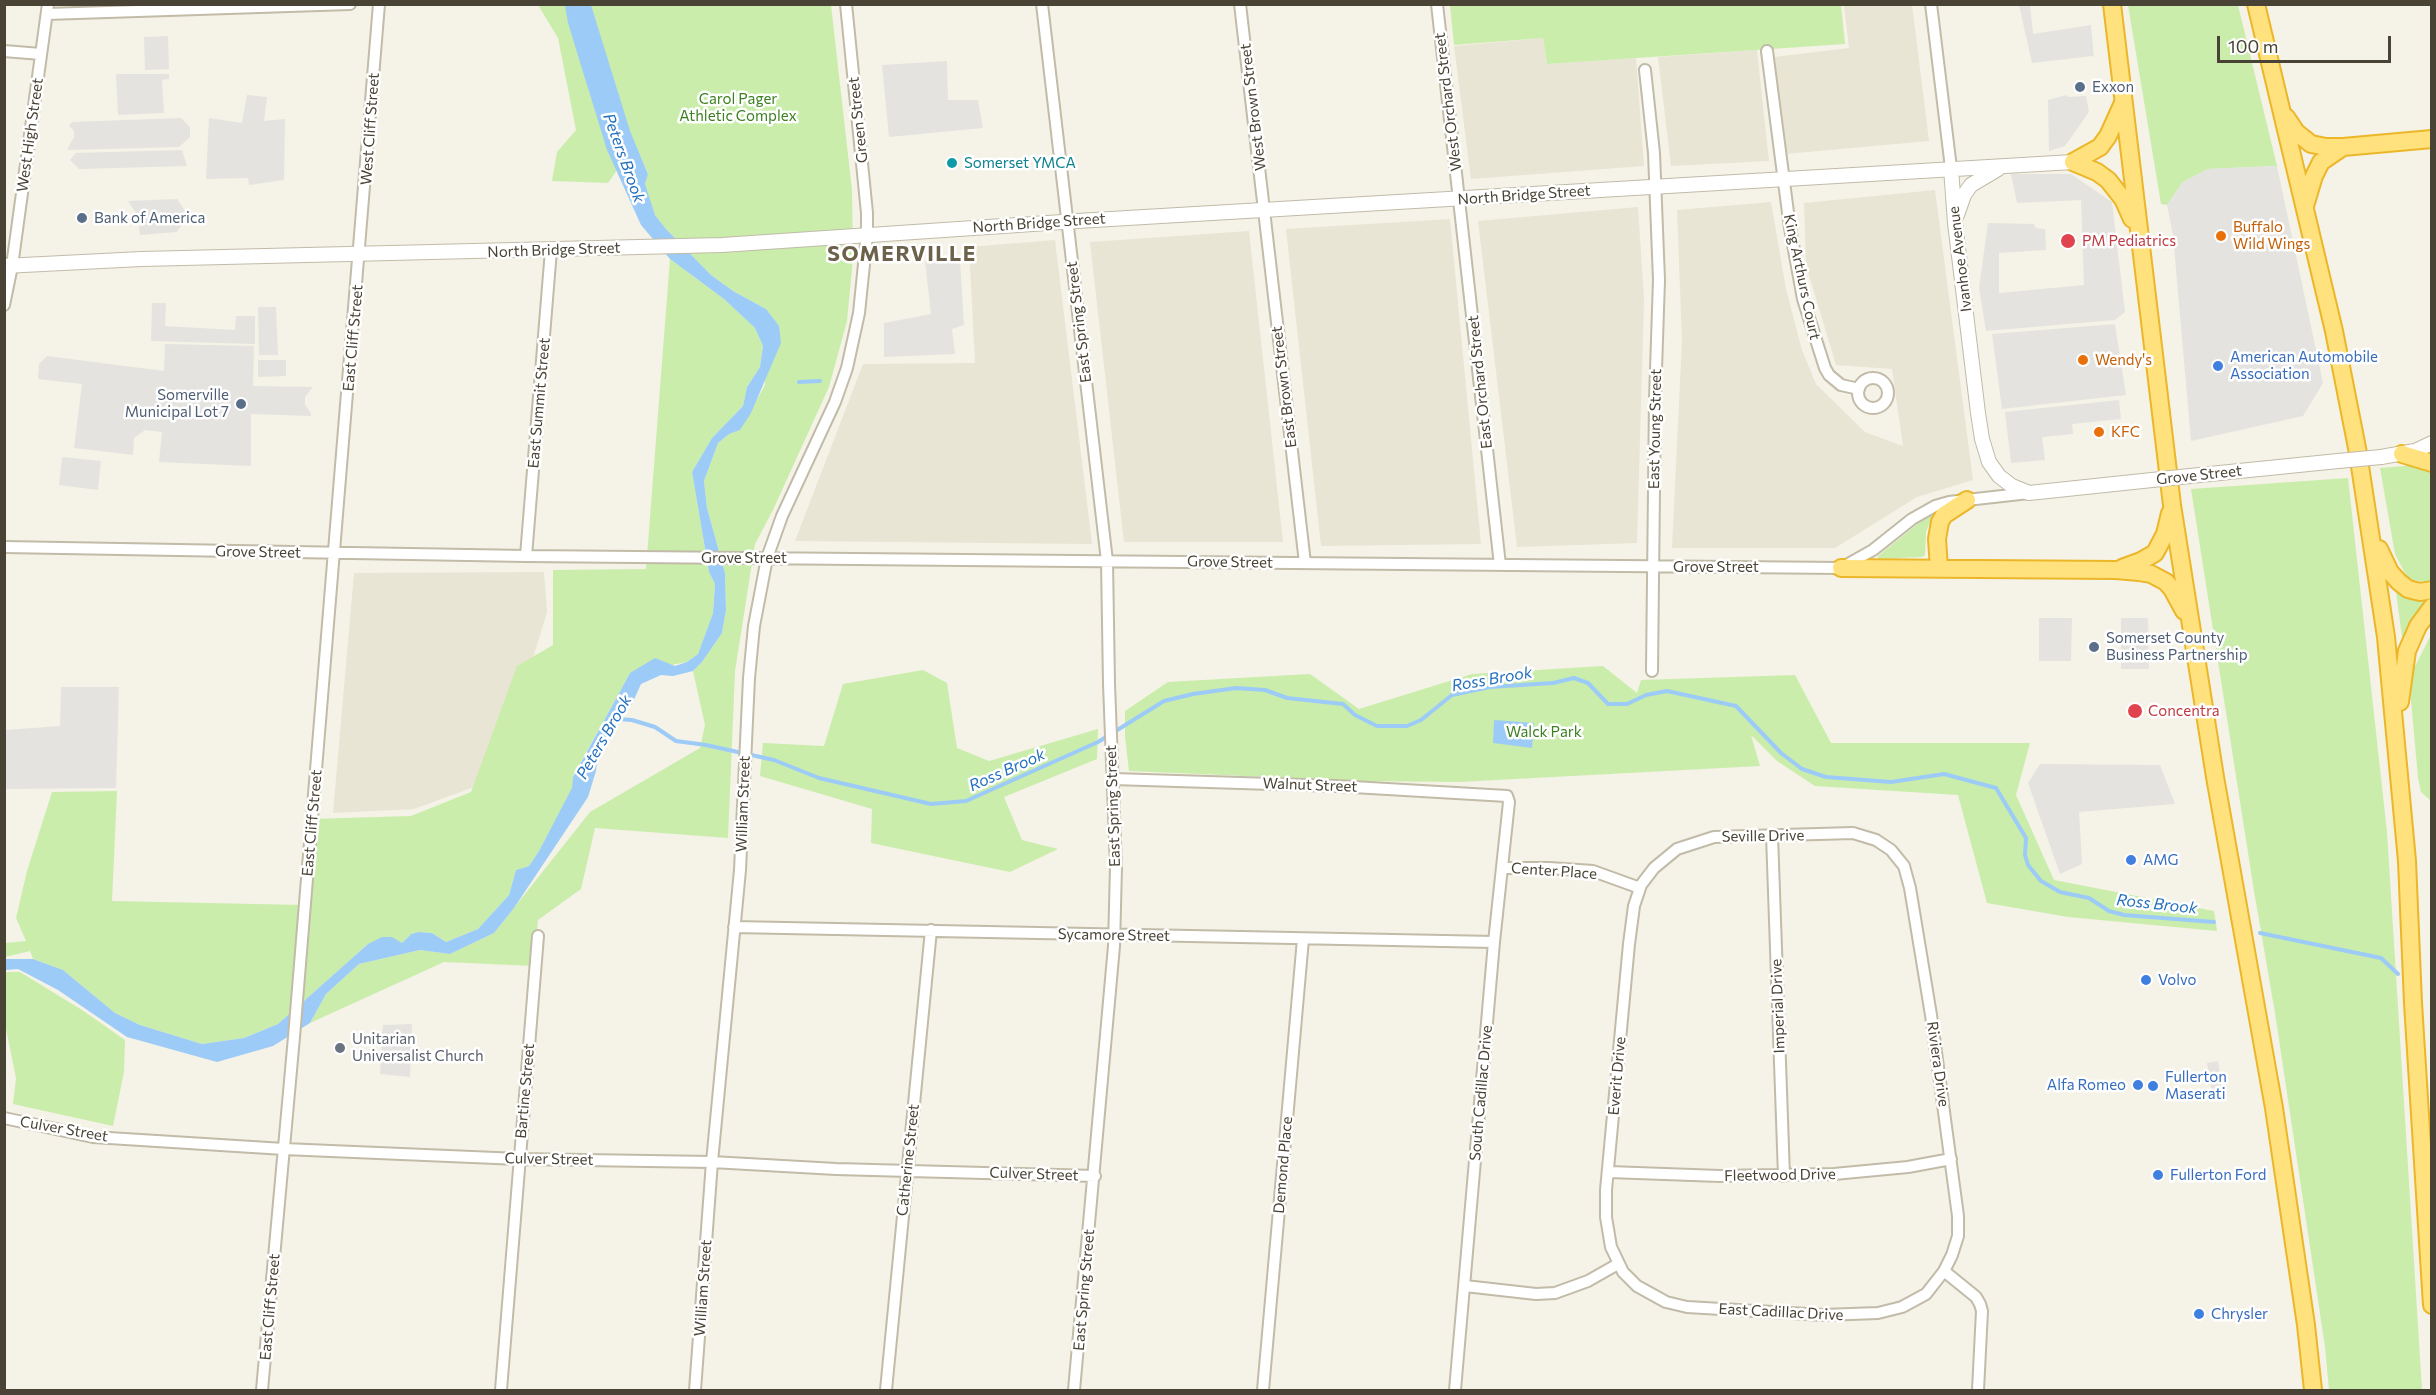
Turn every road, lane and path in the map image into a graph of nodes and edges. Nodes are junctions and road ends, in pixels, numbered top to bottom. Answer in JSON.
{"nodes":[{"id":1,"x":350,"y":4,"type":"edge"},
{"id":2,"x":379,"y":4,"type":"edge"},
{"id":3,"x":846,"y":4,"type":"edge"},
{"id":4,"x":1042,"y":4,"type":"edge"},
{"id":5,"x":1240,"y":4,"type":"edge"},
{"id":6,"x":1437,"y":4,"type":"edge"},
{"id":7,"x":1931,"y":4,"type":"edge"},
{"id":8,"x":2112,"y":4,"type":"edge"},
{"id":9,"x":2256,"y":4,"type":"edge"},
{"id":10,"x":47,"y":9,"type":"edge"},
{"id":11,"x":4,"y":51,"type":"edge"},
{"id":12,"x":1767,"y":51,"type":"dead end"},
{"id":13,"x":41,"y":54,"type":"junction"},
{"id":14,"x":1645,"y":70,"type":"dead end"},
{"id":15,"x":2124,"y":100,"type":"junction"},
{"id":16,"x":2282,"y":113,"type":"junction"},
{"id":17,"x":2432,"y":138,"type":"edge"},
{"id":18,"x":2393,"y":142,"type":"junction"},
{"id":19,"x":2343,"y":147,"type":"junction"},
{"id":20,"x":2432,"y":151,"type":"edge"},
{"id":21,"x":2073,"y":162,"type":"junction"},
{"id":22,"x":2005,"y":165,"type":"junction"},
{"id":23,"x":1951,"y":168,"type":"junction"},
{"id":24,"x":1784,"y":179,"type":"junction"},
{"id":25,"x":1656,"y":186,"type":"junction"},
{"id":26,"x":1460,"y":199,"type":"junction"},
{"id":27,"x":2305,"y":207,"type":"junction"},
{"id":28,"x":1265,"y":210,"type":"junction"},
{"id":29,"x":1067,"y":222,"type":"junction"},
{"id":30,"x":1955,"y":223,"type":"junction"},
{"id":31,"x":2139,"y":234,"type":"junction"},
{"id":32,"x":867,"y":235,"type":"junction"},
{"id":33,"x":551,"y":250,"type":"junction"},
{"id":34,"x":360,"y":254,"type":"junction"},
{"id":35,"x":8,"y":266,"type":"edge"},
{"id":36,"x":4,"y":305,"type":"edge"},
{"id":37,"x":1859,"y":389,"type":"dead end"},
{"id":38,"x":2432,"y":443,"type":"edge"},
{"id":39,"x":2402,"y":454,"type":"junction"},
{"id":40,"x":2432,"y":463,"type":"edge"},
{"id":41,"x":2029,"y":493,"type":"junction"},
{"id":42,"x":1967,"y":500,"type":"junction"},
{"id":43,"x":2172,"y":505,"type":"junction"},
{"id":44,"x":2372,"y":535,"type":"junction"},
{"id":45,"x":4,"y":547,"type":"edge"},
{"id":46,"x":334,"y":554,"type":"junction"},
{"id":47,"x":526,"y":556,"type":"junction"},
{"id":48,"x":767,"y":558,"type":"junction"},
{"id":49,"x":1107,"y":561,"type":"junction"},
{"id":50,"x":1305,"y":563,"type":"junction"},
{"id":51,"x":1500,"y":565,"type":"junction"},
{"id":52,"x":1653,"y":567,"type":"junction"},
{"id":53,"x":1840,"y":568,"type":"junction"},
{"id":54,"x":1939,"y":568,"type":"junction"},
{"id":55,"x":2116,"y":570,"type":"junction"},
{"id":56,"x":2432,"y":590,"type":"edge"},
{"id":57,"x":2432,"y":607,"type":"edge"},
{"id":58,"x":2190,"y":623,"type":"junction"},
{"id":59,"x":1652,"y":671,"type":"dead end"},
{"id":60,"x":2399,"y":766,"type":"junction"},
{"id":61,"x":1113,"y":779,"type":"junction"},
{"id":62,"x":1507,"y":796,"type":"joint"},
{"id":63,"x":1772,"y":835,"type":"junction"},
{"id":64,"x":1898,"y":858,"type":"joint"},
{"id":65,"x":1502,"y":868,"type":"junction"},
{"id":66,"x":1640,"y":888,"type":"junction"},
{"id":67,"x":734,"y":927,"type":"junction"},
{"id":68,"x":931,"y":930,"type":"junction"},
{"id":69,"x":1114,"y":935,"type":"junction"},
{"id":70,"x":538,"y":936,"type":"dead end"},
{"id":71,"x":1303,"y":939,"type":"junction"},
{"id":72,"x":1494,"y":942,"type":"junction"},
{"id":73,"x":4,"y":1118,"type":"edge"},
{"id":74,"x":284,"y":1149,"type":"junction"},
{"id":75,"x":519,"y":1159,"type":"junction"},
{"id":76,"x":1951,"y":1159,"type":"junction"},
{"id":77,"x":712,"y":1162,"type":"junction"},
{"id":78,"x":907,"y":1171,"type":"junction"},
{"id":79,"x":1609,"y":1172,"type":"junction"},
{"id":80,"x":1095,"y":1176,"type":"junction"},
{"id":81,"x":1784,"y":1176,"type":"junction"},
{"id":82,"x":1618,"y":1264,"type":"junction"},
{"id":83,"x":1944,"y":1271,"type":"junction"},
{"id":84,"x":1465,"y":1286,"type":"junction"},
{"id":85,"x":2432,"y":1305,"type":"edge"},
{"id":86,"x":262,"y":1390,"type":"edge"},
{"id":87,"x":501,"y":1390,"type":"edge"},
{"id":88,"x":694,"y":1390,"type":"edge"},
{"id":89,"x":886,"y":1390,"type":"edge"},
{"id":90,"x":1074,"y":1390,"type":"edge"},
{"id":91,"x":1263,"y":1390,"type":"edge"},
{"id":92,"x":1455,"y":1390,"type":"edge"},
{"id":93,"x":1978,"y":1390,"type":"edge"},
{"id":94,"x":2313,"y":1390,"type":"edge"}],
"edges":[{"from":1,"to":10,"type":"street"},
{"from":2,"to":34,"type":"street","name":"West Cliff Street"},
{"from":3,"to":32,"type":"street","name":"Green Street"},
{"from":4,"to":29,"type":"street","name":"East Spring Street"},
{"from":5,"to":28,"type":"street","name":"West Brown Street"},
{"from":6,"to":26,"type":"street","name":"West Orchard Street"},
{"from":7,"to":23,"type":"street","name":"Ivanhoe Avenue"},
{"from":8,"to":15,"type":"highway"},
{"from":9,"to":16,"type":"highway"},
{"from":10,"to":13,"type":"street","name":"West High Street"},
{"from":11,"to":13,"type":"street"},
{"from":12,"to":24,"type":"street","name":"King Arthurs Court"},
{"from":13,"to":35,"type":"street","name":"West High Street"},
{"from":14,"to":25,"type":"street","name":"East Young Street"},
{"from":15,"to":21,"type":"highway"},
{"from":15,"to":31,"type":"highway"},
{"from":16,"to":19,"type":"highway"},
{"from":16,"to":27,"type":"highway"},
{"from":17,"to":18,"type":"highway"},
{"from":18,"to":19,"type":"highway"},
{"from":18,"to":20,"type":"highway"},
{"from":19,"to":27,"type":"highway"},
{"from":21,"to":22,"type":"street","name":"North Bridge Street"},
{"from":21,"to":31,"type":"highway"},
{"from":22,"to":23,"type":"street","name":"North Bridge Street"},
{"from":22,"to":30,"type":"street"},
{"from":23,"to":24,"type":"street","name":"North Bridge Street"},
{"from":23,"to":30,"type":"street","name":"Ivanhoe Avenue"},
{"from":24,"to":25,"type":"street","name":"North Bridge Street"},
{"from":24,"to":37,"type":"street","name":"King Arthurs Court"},
{"from":25,"to":26,"type":"street","name":"North Bridge Street"},
{"from":25,"to":52,"type":"street","name":"East Young Street"},
{"from":26,"to":28,"type":"street","name":"North Bridge Street"},
{"from":26,"to":51,"type":"street","name":"East Orchard Street"},
{"from":27,"to":44,"type":"highway"},
{"from":28,"to":29,"type":"street","name":"North Bridge Street"},
{"from":28,"to":50,"type":"street","name":"East Brown Street"},
{"from":29,"to":32,"type":"street","name":"North Bridge Street"},
{"from":29,"to":49,"type":"street","name":"East Spring Street"},
{"from":30,"to":41,"type":"street","name":"Ivanhoe Avenue"},
{"from":31,"to":43,"type":"highway"},
{"from":32,"to":33,"type":"street","name":"North Bridge Street"},
{"from":32,"to":48,"type":"street","name":"William Street"},
{"from":33,"to":34,"type":"street","name":"North Bridge Street"},
{"from":33,"to":47,"type":"street","name":"East Summit Street"},
{"from":34,"to":35,"type":"street","name":"North Bridge Street"},
{"from":34,"to":46,"type":"street","name":"East Cliff Street"},
{"from":35,"to":36,"type":"street","name":"West High Street"},
{"from":38,"to":39,"type":"street","name":"Grove Street"},
{"from":39,"to":40,"type":"highway"},
{"from":39,"to":41,"type":"street","name":"Grove Street","bridge":true},
{"from":41,"to":42,"type":"street","name":"Grove Street"},
{"from":42,"to":53,"type":"street","name":"Grove Street"},
{"from":42,"to":54,"type":"highway"},
{"from":43,"to":55,"type":"highway"},
{"from":43,"to":58,"type":"highway"},
{"from":44,"to":56,"type":"highway"},
{"from":44,"to":60,"type":"highway"},
{"from":45,"to":46,"type":"street","name":"Grove Street"},
{"from":46,"to":47,"type":"street","name":"Grove Street"},
{"from":46,"to":74,"type":"street","name":"East Cliff Street"},
{"from":47,"to":48,"type":"street","name":"Grove Street"},
{"from":48,"to":49,"type":"street","name":"Grove Street"},
{"from":48,"to":67,"type":"street","name":"William Street"},
{"from":49,"to":50,"type":"street","name":"Grove Street"},
{"from":49,"to":61,"type":"street","name":"East Spring Street"},
{"from":50,"to":51,"type":"street","name":"Grove Street"},
{"from":51,"to":52,"type":"street","name":"Grove Street"},
{"from":52,"to":53,"type":"street","name":"Grove Street"},
{"from":52,"to":59,"type":"street","name":"East Young Street"},
{"from":53,"to":54,"type":"highway"},
{"from":54,"to":55,"type":"highway"},
{"from":55,"to":58,"type":"highway"},
{"from":57,"to":60,"type":"highway"},
{"from":58,"to":94,"type":"highway"},
{"from":60,"to":85,"type":"highway"},
{"from":61,"to":62,"type":"street","name":"Walnut Street"},
{"from":61,"to":69,"type":"street","name":"East Spring Street"},
{"from":62,"to":65,"type":"street","name":"South Cadillac Drive"},
{"from":63,"to":64,"type":"street","name":"Seville Drive"},
{"from":63,"to":66,"type":"street","name":"Seville Drive"},
{"from":63,"to":81,"type":"street","name":"Imperial Drive"},
{"from":64,"to":76,"type":"street","name":"Riviera Drive"},
{"from":65,"to":66,"type":"street","name":"Center Place"},
{"from":65,"to":72,"type":"street","name":"South Cadillac Drive"},
{"from":66,"to":79,"type":"street","name":"Everit Drive"},
{"from":67,"to":68,"type":"street","name":"Sycamore Street"},
{"from":67,"to":77,"type":"street","name":"William Street"},
{"from":68,"to":69,"type":"street","name":"Sycamore Street"},
{"from":68,"to":78,"type":"street","name":"Catherine Street"},
{"from":69,"to":71,"type":"street","name":"Sycamore Street"},
{"from":69,"to":80,"type":"street","name":"East Spring Street"},
{"from":70,"to":75,"type":"street","name":"Bartine Street"},
{"from":71,"to":72,"type":"street","name":"Sycamore Street"},
{"from":71,"to":91,"type":"street","name":"Demond Place"},
{"from":72,"to":84,"type":"street","name":"South Cadillac Drive"},
{"from":73,"to":74,"type":"street","name":"Culver Street"},
{"from":74,"to":75,"type":"street","name":"Culver Street"},
{"from":74,"to":86,"type":"street","name":"East Cliff Street"},
{"from":75,"to":77,"type":"street","name":"Culver Street"},
{"from":75,"to":87,"type":"street","name":"Bartine Street"},
{"from":76,"to":81,"type":"street","name":"Fleetwood Drive"},
{"from":76,"to":83,"type":"street","name":"Riviera Drive"},
{"from":77,"to":78,"type":"street","name":"Culver Street"},
{"from":77,"to":88,"type":"street","name":"William Street"},
{"from":78,"to":80,"type":"street","name":"Culver Street"},
{"from":78,"to":89,"type":"street","name":"Catherine Street"},
{"from":79,"to":81,"type":"street","name":"Fleetwood Drive"},
{"from":79,"to":82,"type":"street","name":"Everit Drive"},
{"from":80,"to":90,"type":"street","name":"East Spring Street"},
{"from":82,"to":83,"type":"street","name":"East Cadillac Drive"},
{"from":82,"to":84,"type":"street"},
{"from":83,"to":93,"type":"street"},
{"from":84,"to":92,"type":"street","name":"South Cadillac Drive"}]}
